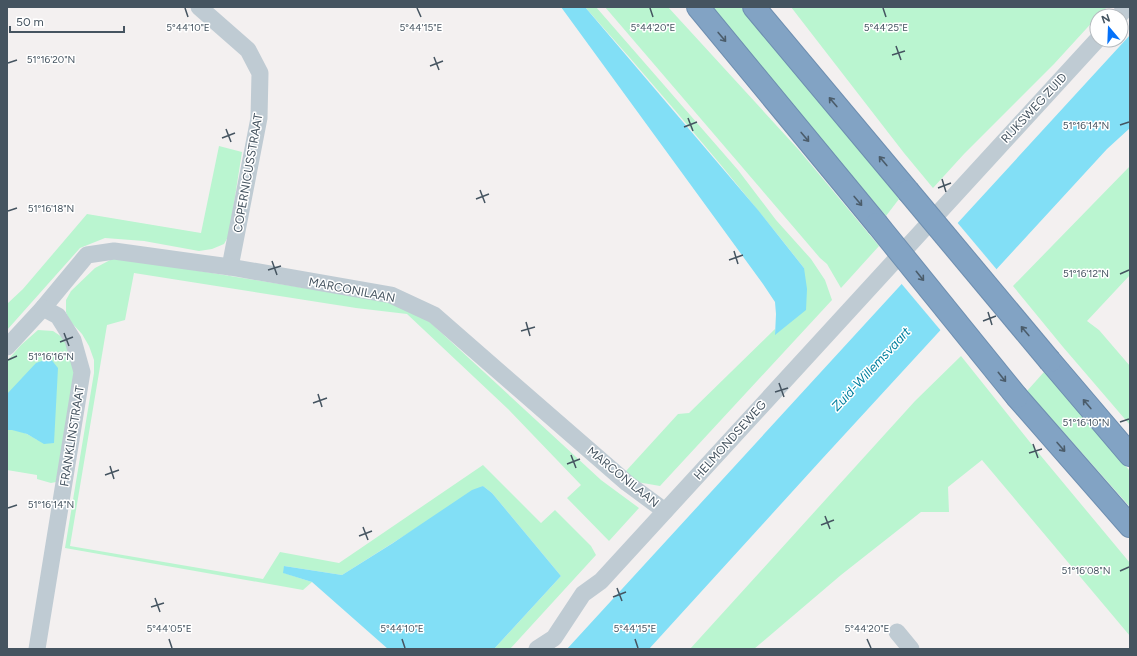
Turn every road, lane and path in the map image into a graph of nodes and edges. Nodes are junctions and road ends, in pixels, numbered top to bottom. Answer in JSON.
{"nodes":[{"id":1,"x":199,"y":7,"type":"edge"},
{"id":2,"x":698,"y":7,"type":"edge"},
{"id":3,"x":754,"y":7,"type":"edge"},
{"id":4,"x":1090,"y":48,"type":"edge"},
{"id":5,"x":972,"y":176,"type":"joint"},
{"id":6,"x":230,"y":267,"type":"junction"},
{"id":7,"x":43,"y":308,"type":"junction"},
{"id":8,"x":7,"y":347,"type":"edge"},
{"id":9,"x":1130,"y":455,"type":"edge"},
{"id":10,"x":665,"y":511,"type":"junction"},
{"id":11,"x":1130,"y":526,"type":"edge"},
{"id":12,"x":897,"y":632,"type":"dead end"},
{"id":13,"x":37,"y":649,"type":"edge"},
{"id":14,"x":537,"y":649,"type":"edge"},
{"id":15,"x":911,"y":649,"type":"edge"}],
"edges":[{"from":1,"to":6,"type":"street","name":"COPERNICUSSTRAAT"},
{"from":2,"to":11,"type":"highway","one_way":true,"bridge":true},
{"from":9,"to":3,"type":"highway","one_way":true,"bridge":true},
{"from":4,"to":5,"type":"street","name":"RIJKSWEG ZUID"},
{"from":5,"to":10,"type":"street","name":"HELMONDSEWEG"},
{"from":6,"to":7,"type":"street","name":"MARCONILAAN"},
{"from":6,"to":10,"type":"street","name":"MARCONILAAN"},
{"from":7,"to":8,"type":"street","name":"MARCONILAAN"},
{"from":7,"to":13,"type":"street","name":"FRANKLINSTRAAT"},
{"from":10,"to":14,"type":"street","name":"HELMONDSEWEG"},
{"from":12,"to":15,"type":"street"}]}
